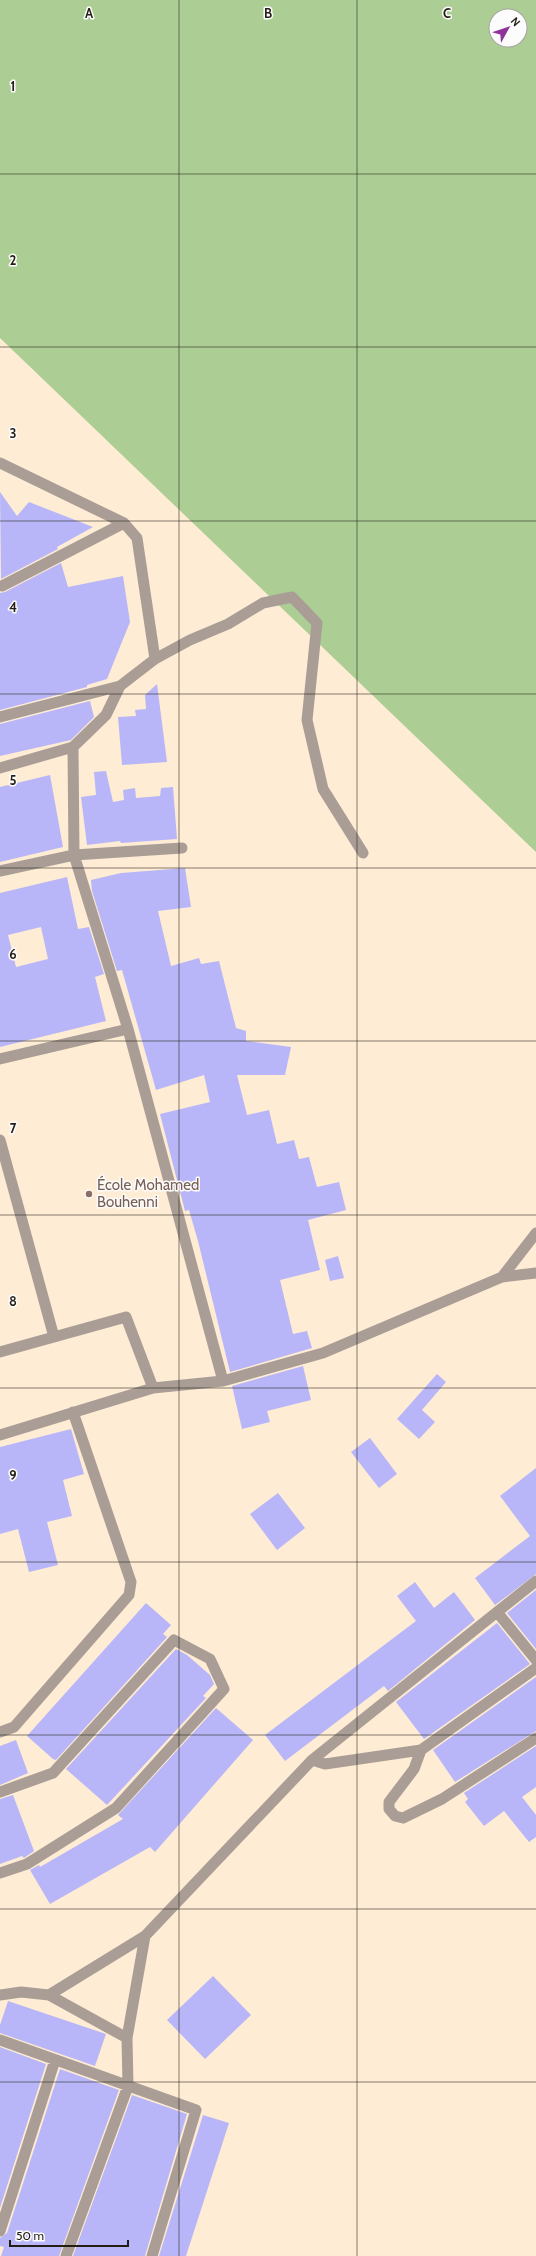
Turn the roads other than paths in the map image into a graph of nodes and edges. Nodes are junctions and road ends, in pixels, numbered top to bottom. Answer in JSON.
{"nodes":[{"id":1,"x":0,"y":463,"type":"edge"},
{"id":2,"x":124,"y":523,"type":"junction"},
{"id":3,"x":2,"y":586,"type":"dead end"},
{"id":4,"x":155,"y":659,"type":"junction"},
{"id":5,"x":120,"y":686,"type":"junction"},
{"id":6,"x":0,"y":717,"type":"edge"},
{"id":7,"x":73,"y":747,"type":"junction"},
{"id":8,"x":0,"y":768,"type":"edge"},
{"id":9,"x":182,"y":848,"type":"dead end"},
{"id":10,"x":363,"y":853,"type":"dead end"},
{"id":11,"x":74,"y":855,"type":"junction"},
{"id":12,"x":0,"y":871,"type":"edge"},
{"id":13,"x":128,"y":1029,"type":"junction"},
{"id":14,"x":0,"y":1059,"type":"edge"},
{"id":15,"x":0,"y":1140,"type":"edge"},
{"id":16,"x":2,"y":1154,"type":"edge"},
{"id":17,"x":536,"y":1233,"type":"edge"},
{"id":18,"x":536,"y":1273,"type":"edge"},
{"id":19,"x":502,"y":1277,"type":"junction"},
{"id":20,"x":54,"y":1337,"type":"junction"},
{"id":21,"x":0,"y":1352,"type":"edge"},
{"id":22,"x":223,"y":1381,"type":"junction"},
{"id":23,"x":153,"y":1388,"type":"junction"},
{"id":24,"x":73,"y":1412,"type":"junction"},
{"id":25,"x":0,"y":1435,"type":"edge"},
{"id":26,"x":536,"y":1581,"type":"edge"},
{"id":27,"x":497,"y":1612,"type":"junction"},
{"id":28,"x":536,"y":1660,"type":"edge"},
{"id":29,"x":536,"y":1668,"type":"edge"},
{"id":30,"x":0,"y":1732,"type":"edge"},
{"id":31,"x":536,"y":1738,"type":"edge"},
{"id":32,"x":421,"y":1750,"type":"junction"},
{"id":33,"x":312,"y":1760,"type":"junction"},
{"id":34,"x":0,"y":1792,"type":"edge"},
{"id":35,"x":0,"y":1873,"type":"edge"},
{"id":36,"x":145,"y":1936,"type":"junction"},
{"id":37,"x":0,"y":1995,"type":"edge"},
{"id":38,"x":49,"y":1995,"type":"junction"},
{"id":39,"x":127,"y":2038,"type":"junction"},
{"id":40,"x":0,"y":2040,"type":"edge"},
{"id":41,"x":55,"y":2060,"type":"junction"},
{"id":42,"x":128,"y":2086,"type":"junction"},
{"id":43,"x":0,"y":2231,"type":"edge"},
{"id":44,"x":66,"y":2256,"type":"edge"},
{"id":45,"x":152,"y":2256,"type":"edge"}],
"edges":[{"from":1,"to":2,"type":"street"},
{"from":2,"to":3,"type":"street"},
{"from":2,"to":4,"type":"street"},
{"from":4,"to":5,"type":"street"},
{"from":4,"to":10,"type":"street"},
{"from":5,"to":6,"type":"street"},
{"from":5,"to":7,"type":"street"},
{"from":7,"to":8,"type":"street"},
{"from":7,"to":11,"type":"street"},
{"from":9,"to":11,"type":"street"},
{"from":11,"to":12,"type":"street"},
{"from":11,"to":13,"type":"street"},
{"from":13,"to":14,"type":"street"},
{"from":13,"to":22,"type":"street"},
{"from":15,"to":16,"type":"street"},
{"from":16,"to":20,"type":"street"},
{"from":17,"to":19,"type":"street"},
{"from":18,"to":19,"type":"street"},
{"from":19,"to":22,"type":"street"},
{"from":20,"to":21,"type":"street"},
{"from":20,"to":23,"type":"street"},
{"from":22,"to":23,"type":"street"},
{"from":23,"to":24,"type":"street"},
{"from":24,"to":25,"type":"street"},
{"from":24,"to":30,"type":"street"},
{"from":26,"to":27,"type":"street"},
{"from":27,"to":28,"type":"street"},
{"from":27,"to":33,"type":"street"},
{"from":29,"to":32,"type":"street"},
{"from":31,"to":32,"type":"street"},
{"from":32,"to":33,"type":"street"},
{"from":33,"to":36,"type":"street"},
{"from":34,"to":35,"type":"street"},
{"from":36,"to":38,"type":"street"},
{"from":36,"to":39,"type":"street"},
{"from":37,"to":38,"type":"street"},
{"from":38,"to":39,"type":"street"},
{"from":39,"to":42,"type":"street"},
{"from":40,"to":41,"type":"street"},
{"from":41,"to":42,"type":"street"},
{"from":41,"to":43,"type":"street"},
{"from":42,"to":44,"type":"street"},
{"from":42,"to":45,"type":"street"}]}
